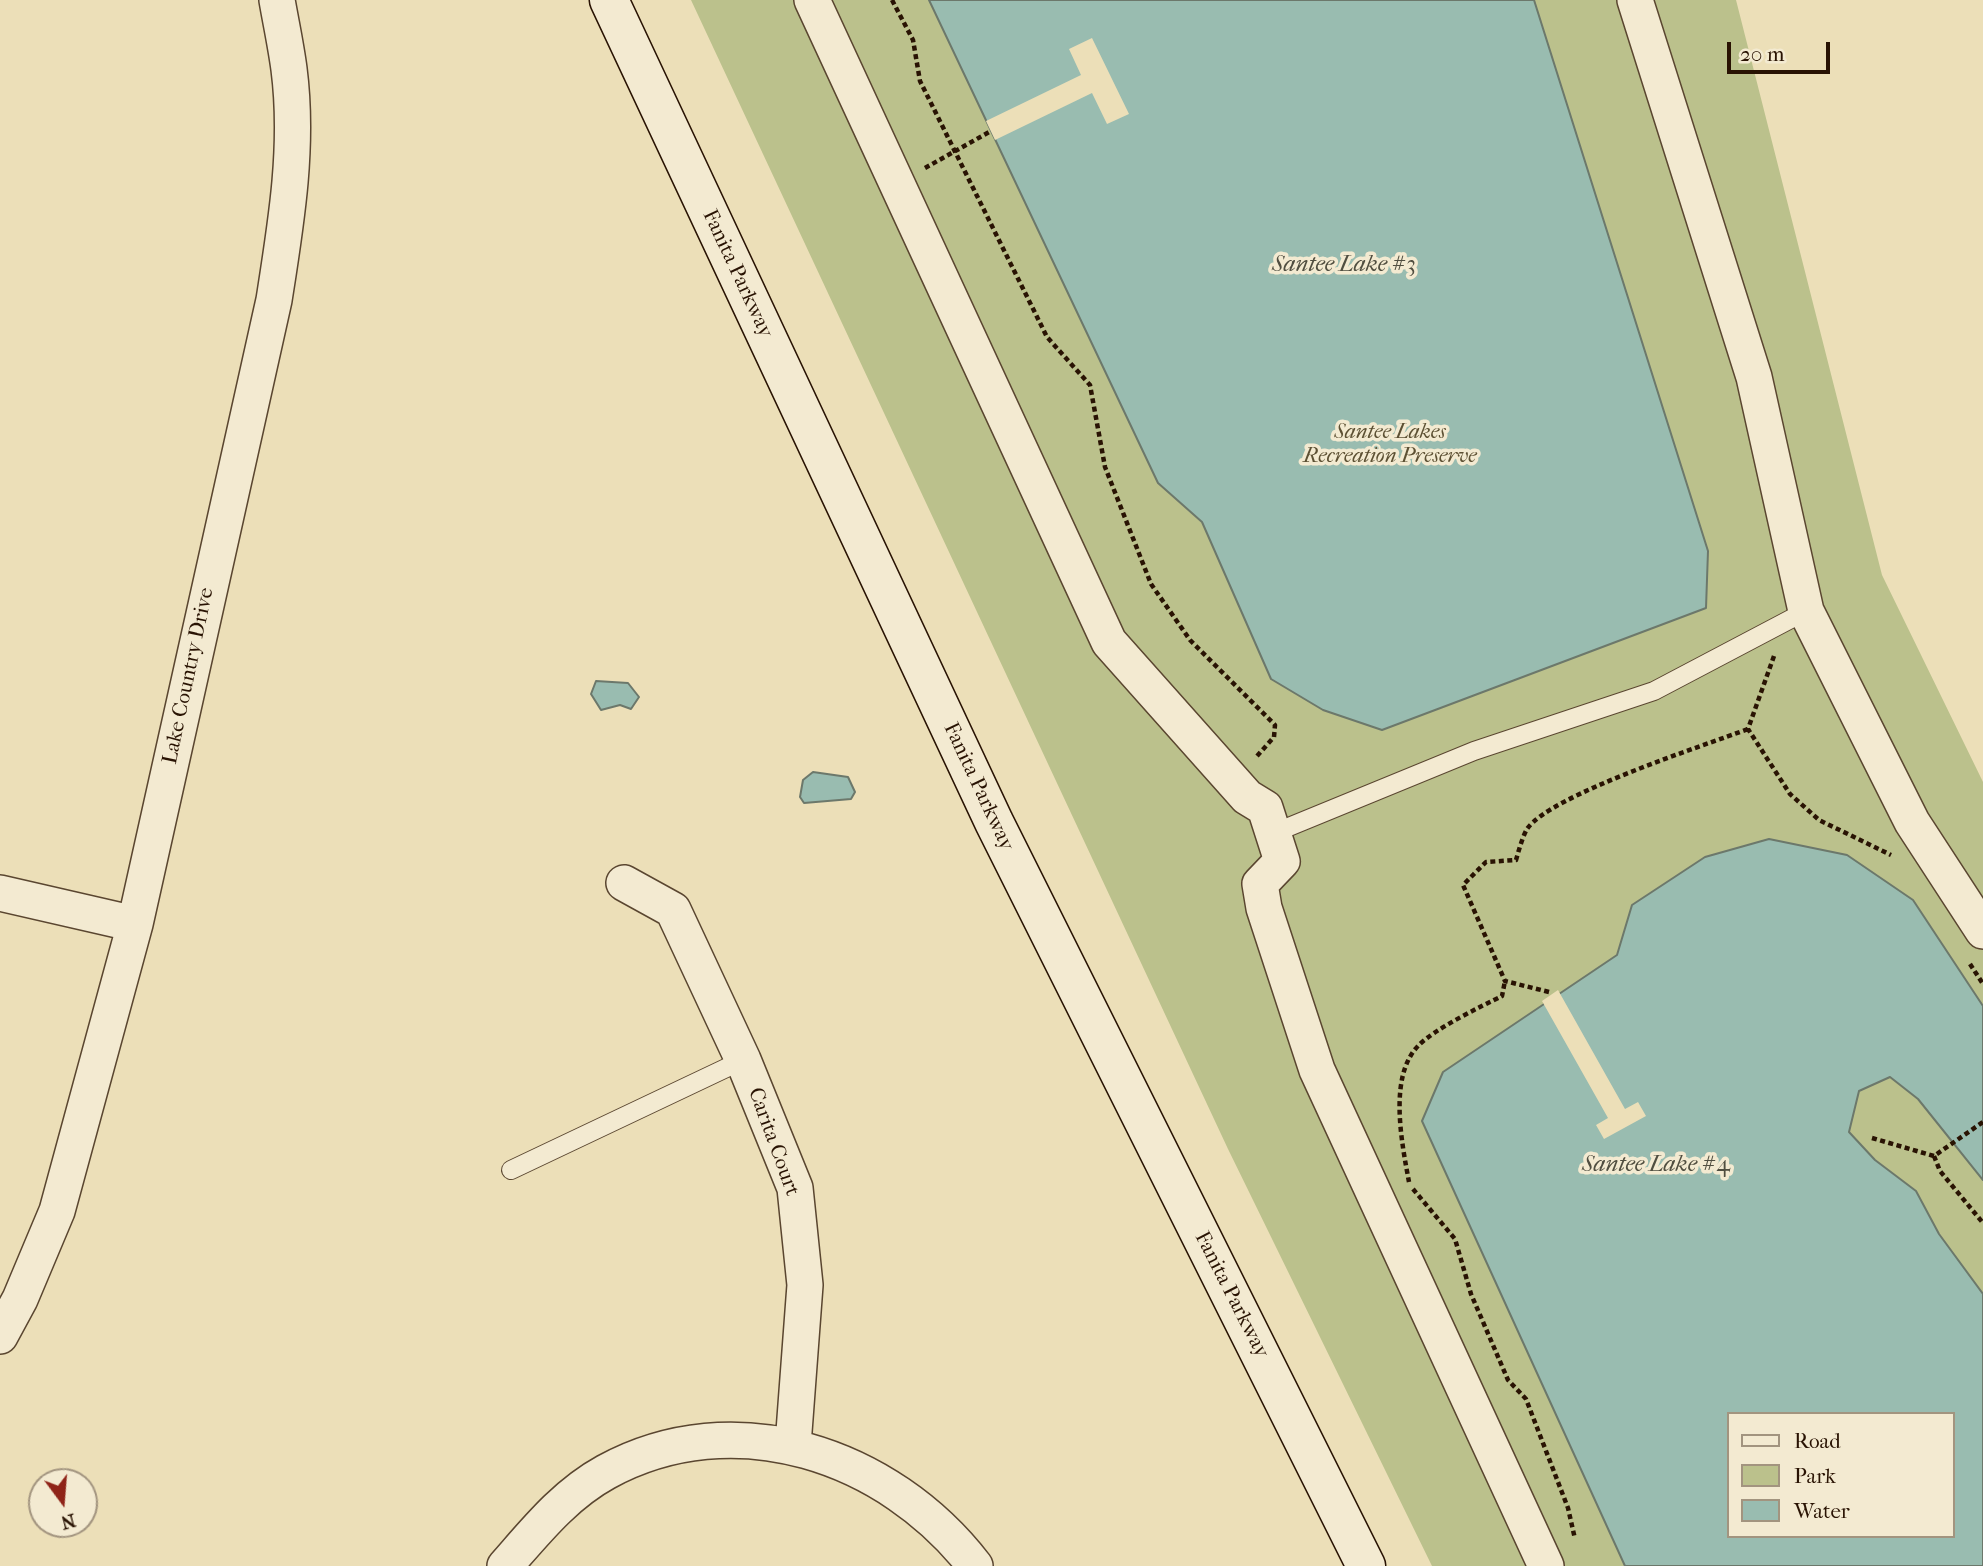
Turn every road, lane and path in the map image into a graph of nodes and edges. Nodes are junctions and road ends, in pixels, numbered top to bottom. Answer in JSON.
{"nodes":[{"id":1,"x":277,"y":0,"type":"edge"},
{"id":2,"x":609,"y":0,"type":"edge"},
{"id":3,"x":812,"y":0,"type":"edge"},
{"id":4,"x":892,"y":0,"type":"edge"},
{"id":5,"x":1635,"y":0,"type":"edge"},
{"id":6,"x":991,"y":131,"type":"dead end"},
{"id":7,"x":957,"y":152,"type":"junction"},
{"id":8,"x":897,"y":183,"type":"junction"},
{"id":9,"x":1806,"y":611,"type":"junction"},
{"id":10,"x":1748,"y":729,"type":"dead end"},
{"id":11,"x":1233,"y":782,"type":"junction"},
{"id":12,"x":1274,"y":833,"type":"junction"},
{"id":13,"x":624,"y":883,"type":"dead end"},
{"id":14,"x":0,"y":893,"type":"edge"},
{"id":15,"x":135,"y":924,"type":"junction"},
{"id":16,"x":1983,"y":931,"type":"edge"},
{"id":17,"x":1505,"y":981,"type":"junction"},
{"id":18,"x":1549,"y":992,"type":"dead end"},
{"id":19,"x":743,"y":1060,"type":"junction"},
{"id":20,"x":1983,"y":1122,"type":"edge"},
{"id":21,"x":1872,"y":1138,"type":"dead end"},
{"id":22,"x":1934,"y":1156,"type":"junction"},
{"id":23,"x":511,"y":1170,"type":"dead end"},
{"id":24,"x":1983,"y":1223,"type":"edge"},
{"id":25,"x":0,"y":1336,"type":"edge"},
{"id":26,"x":793,"y":1445,"type":"junction"},
{"id":27,"x":1576,"y":1543,"type":"dead end"},
{"id":28,"x":505,"y":1566,"type":"edge"},
{"id":29,"x":975,"y":1566,"type":"edge"},
{"id":30,"x":1366,"y":1566,"type":"edge"},
{"id":31,"x":1546,"y":1566,"type":"edge"}],
"edges":[{"from":1,"to":15,"type":"street","name":"Lake Country Drive"},
{"from":2,"to":30,"type":"street","name":"Fanita Parkway"},
{"from":3,"to":8,"type":"street"},
{"from":4,"to":7,"type":"path"},
{"from":5,"to":9,"type":"street"},
{"from":6,"to":7,"type":"path"},
{"from":7,"to":8,"type":"path"},
{"from":7,"to":11,"type":"path"},
{"from":8,"to":11,"type":"street"},
{"from":9,"to":12,"type":"lane"},
{"from":9,"to":16,"type":"street"},
{"from":10,"to":17,"type":"path"},
{"from":11,"to":12,"type":"street"},
{"from":12,"to":31,"type":"street"},
{"from":13,"to":19,"type":"street","name":"Carita Court"},
{"from":14,"to":15,"type":"street"},
{"from":15,"to":25,"type":"street","name":"Lake Country Drive"},
{"from":17,"to":18,"type":"path"},
{"from":17,"to":27,"type":"path"},
{"from":19,"to":23,"type":"lane"},
{"from":19,"to":26,"type":"street","name":"Carita Court"},
{"from":20,"to":22,"type":"path"},
{"from":21,"to":22,"type":"path"},
{"from":22,"to":24,"type":"path"},
{"from":26,"to":28,"type":"street"},
{"from":26,"to":29,"type":"street"}]}
